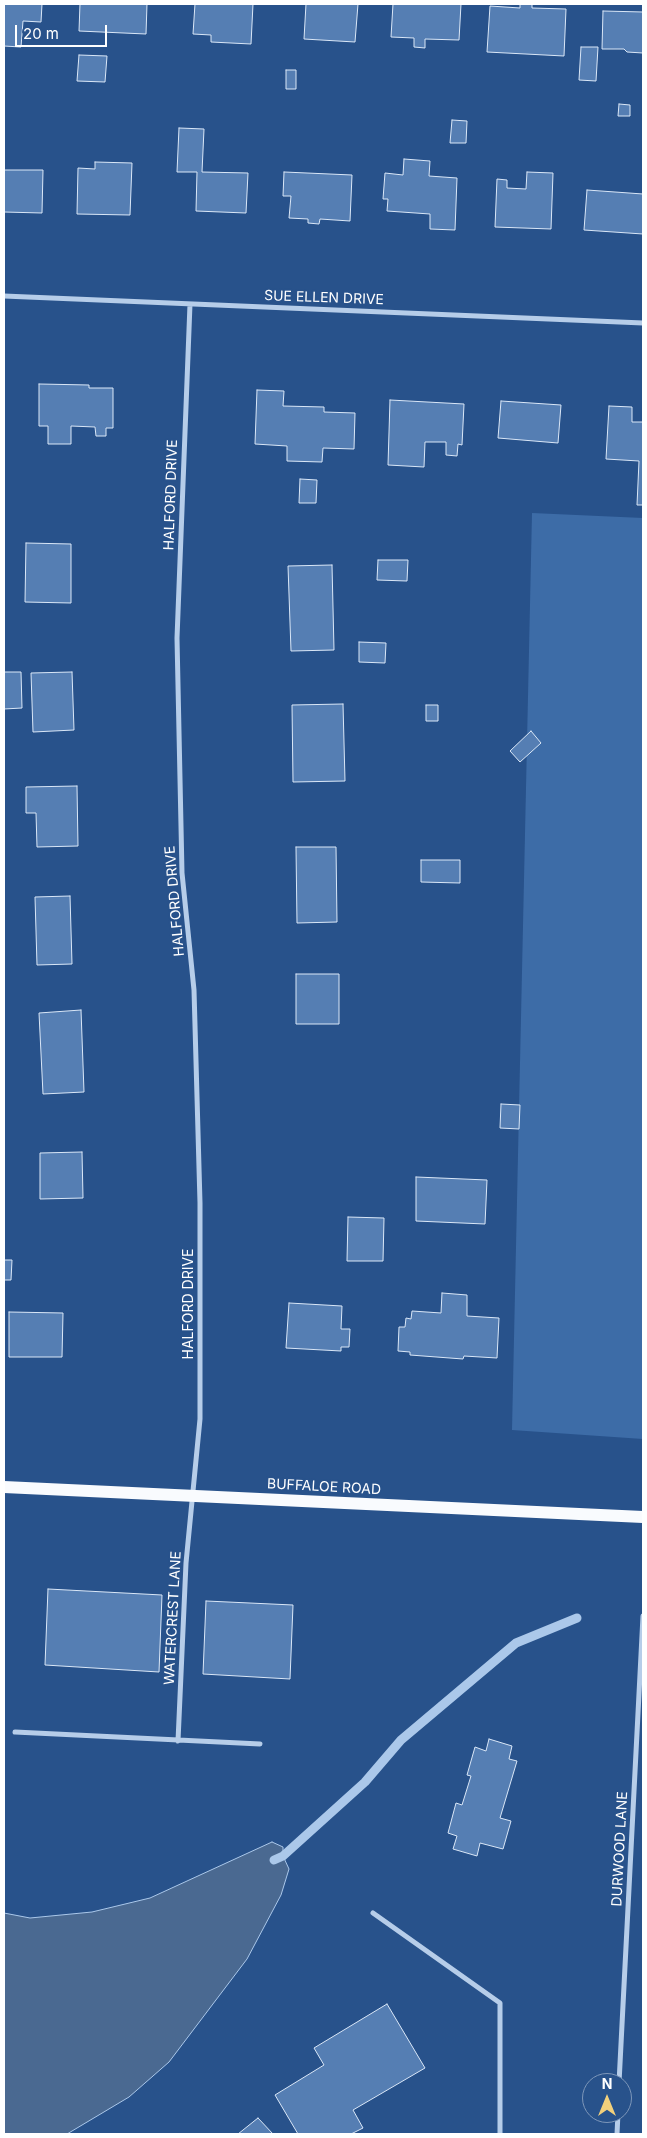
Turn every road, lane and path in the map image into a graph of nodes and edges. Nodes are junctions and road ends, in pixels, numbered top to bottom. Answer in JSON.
{"nodes":[{"id":1,"x":4,"y":296,"type":"edge"},
{"id":2,"x":190,"y":304,"type":"junction"},
{"id":3,"x":643,"y":323,"type":"edge"},
{"id":4,"x":4,"y":1487,"type":"edge"},
{"id":5,"x":193,"y":1496,"type":"junction"},
{"id":6,"x":643,"y":1517,"type":"edge"},
{"id":7,"x":643,"y":1616,"type":"edge"},
{"id":8,"x":15,"y":1732,"type":"dead end"},
{"id":9,"x":178,"y":1741,"type":"junction"},
{"id":10,"x":260,"y":1744,"type":"dead end"},
{"id":11,"x":373,"y":1913,"type":"dead end"},
{"id":12,"x":620,"y":2073,"type":"edge"},
{"id":13,"x":500,"y":2134,"type":"edge"}],
"edges":[{"from":1,"to":2,"type":"street","name":"SUE ELLEN DRIVE"},
{"from":2,"to":3,"type":"street","name":"SUE ELLEN DRIVE"},
{"from":2,"to":5,"type":"street","name":"HALFORD DRIVE"},
{"from":4,"to":5,"type":"main road","name":"BUFFALOE ROAD"},
{"from":5,"to":6,"type":"main road","name":"BUFFALOE ROAD"},
{"from":5,"to":9,"type":"street","name":"WATERCREST LANE"},
{"from":7,"to":12,"type":"street","name":"DURWOOD LANE"},
{"from":8,"to":9,"type":"street"},
{"from":9,"to":10,"type":"street"},
{"from":11,"to":13,"type":"street"}]}
